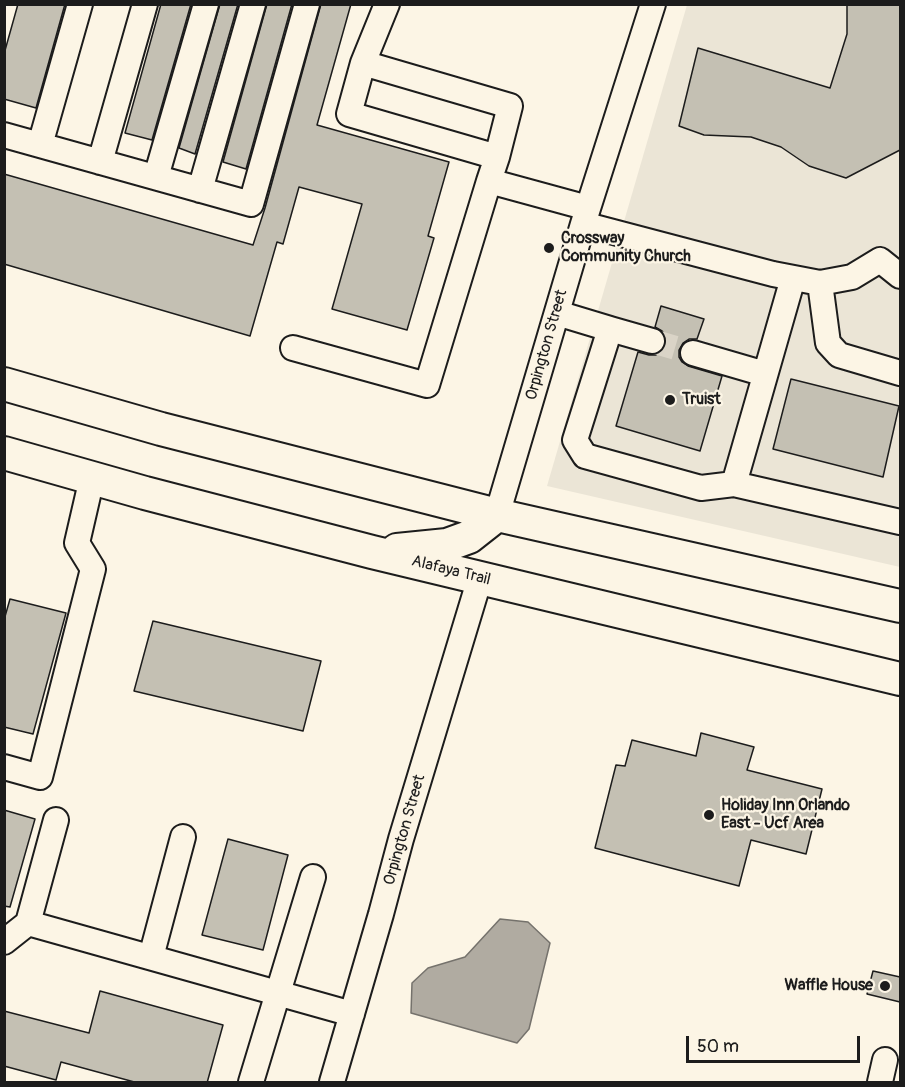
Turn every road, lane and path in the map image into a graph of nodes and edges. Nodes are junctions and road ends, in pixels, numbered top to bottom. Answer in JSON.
{"nodes":[{"id":1,"x":80,"y":4,"type":"edge"},
{"id":2,"x":145,"y":4,"type":"edge"},
{"id":3,"x":206,"y":4,"type":"edge"},
{"id":4,"x":253,"y":4,"type":"edge"},
{"id":5,"x":307,"y":4,"type":"edge"},
{"id":6,"x":387,"y":4,"type":"edge"},
{"id":7,"x":652,"y":4,"type":"edge"},
{"id":8,"x":363,"y":63,"type":"junction"},
{"id":9,"x":4,"y":135,"type":"edge"},
{"id":10,"x":40,"y":145,"type":"junction"},
{"id":11,"x":497,"y":157,"type":"junction"},
{"id":12,"x":100,"y":162,"type":"junction"},
{"id":13,"x":156,"y":177,"type":"junction"},
{"id":14,"x":489,"y":181,"type":"junction"},
{"id":15,"x":200,"y":190,"type":"junction"},
{"id":16,"x":586,"y":216,"type":"junction"},
{"id":17,"x":900,"y":276,"type":"edge"},
{"id":18,"x":793,"y":278,"type":"junction"},
{"id":19,"x":820,"y":283,"type":"junction"},
{"id":20,"x":557,"y":313,"type":"junction"},
{"id":21,"x":610,"y":329,"type":"junction"},
{"id":22,"x":652,"y":341,"type":"tunnel mouth"},
{"id":23,"x":293,"y":348,"type":"dead end"},
{"id":24,"x":693,"y":353,"type":"tunnel mouth"},
{"id":25,"x":765,"y":374,"type":"junction"},
{"id":26,"x":900,"y":374,"type":"edge"},
{"id":27,"x":4,"y":384,"type":"edge"},
{"id":28,"x":4,"y":453,"type":"edge"},
{"id":29,"x":92,"y":478,"type":"junction"},
{"id":30,"x":734,"y":483,"type":"junction"},
{"id":31,"x":497,"y":515,"type":"junction"},
{"id":32,"x":900,"y":522,"type":"edge"},
{"id":33,"x":372,"y":552,"type":"junction"},
{"id":34,"x":480,"y":578,"type":"junction"},
{"id":35,"x":900,"y":606,"type":"edge"},
{"id":36,"x":900,"y":679,"type":"edge"},
{"id":37,"x":4,"y":767,"type":"edge"},
{"id":38,"x":56,"y":820,"type":"dead end"},
{"id":39,"x":183,"y":837,"type":"dead end"},
{"id":40,"x":313,"y":877,"type":"dead end"},
{"id":41,"x":28,"y":923,"type":"junction"},
{"id":42,"x":4,"y":942,"type":"edge"},
{"id":43,"x":151,"y":957,"type":"junction"},
{"id":44,"x":278,"y":994,"type":"junction"},
{"id":45,"x":352,"y":1014,"type":"junction"},
{"id":46,"x":251,"y":1083,"type":"edge"},
{"id":47,"x":332,"y":1083,"type":"edge"}],
"edges":[{"from":1,"to":10,"type":"street"},
{"from":2,"to":12,"type":"street"},
{"from":3,"to":13,"type":"street"},
{"from":4,"to":15,"type":"street"},
{"from":5,"to":15,"type":"street"},
{"from":6,"to":8,"type":"street"},
{"from":7,"to":16,"type":"street","name":"Orpington Street"},
{"from":8,"to":11,"type":"street"},
{"from":8,"to":11,"type":"street"},
{"from":9,"to":10,"type":"street"},
{"from":10,"to":12,"type":"street"},
{"from":11,"to":14,"type":"street"},
{"from":12,"to":13,"type":"street"},
{"from":13,"to":15,"type":"street"},
{"from":14,"to":16,"type":"street"},
{"from":14,"to":23,"type":"street"},
{"from":16,"to":18,"type":"street"},
{"from":16,"to":20,"type":"street","name":"Orpington Street"},
{"from":17,"to":19,"type":"street"},
{"from":18,"to":19,"type":"street"},
{"from":18,"to":25,"type":"street"},
{"from":19,"to":26,"type":"street"},
{"from":20,"to":21,"type":"street"},
{"from":20,"to":31,"type":"street","name":"Orpington Street"},
{"from":21,"to":22,"type":"street"},
{"from":21,"to":30,"type":"street"},
{"from":24,"to":25,"type":"street"},
{"from":25,"to":30,"type":"street"},
{"from":27,"to":31,"type":"main road"},
{"from":28,"to":29,"type":"main road","name":"Alafaya Trail"},
{"from":29,"to":33,"type":"main road","name":"Alafaya Trail"},
{"from":29,"to":37,"type":"street"},
{"from":30,"to":32,"type":"street"},
{"from":31,"to":33,"type":"main road"},
{"from":31,"to":35,"type":"main road"},
{"from":33,"to":34,"type":"main road","name":"Alafaya Trail"},
{"from":34,"to":36,"type":"main road","name":"Alafaya Trail"},
{"from":34,"to":45,"type":"street","name":"Orpington Street"},
{"from":38,"to":41,"type":"street"},
{"from":39,"to":43,"type":"street"},
{"from":40,"to":44,"type":"street"},
{"from":41,"to":42,"type":"street"},
{"from":41,"to":43,"type":"street"},
{"from":43,"to":44,"type":"street"},
{"from":44,"to":45,"type":"street"},
{"from":44,"to":46,"type":"street"},
{"from":45,"to":47,"type":"street","name":"Orpington Street"}]}
